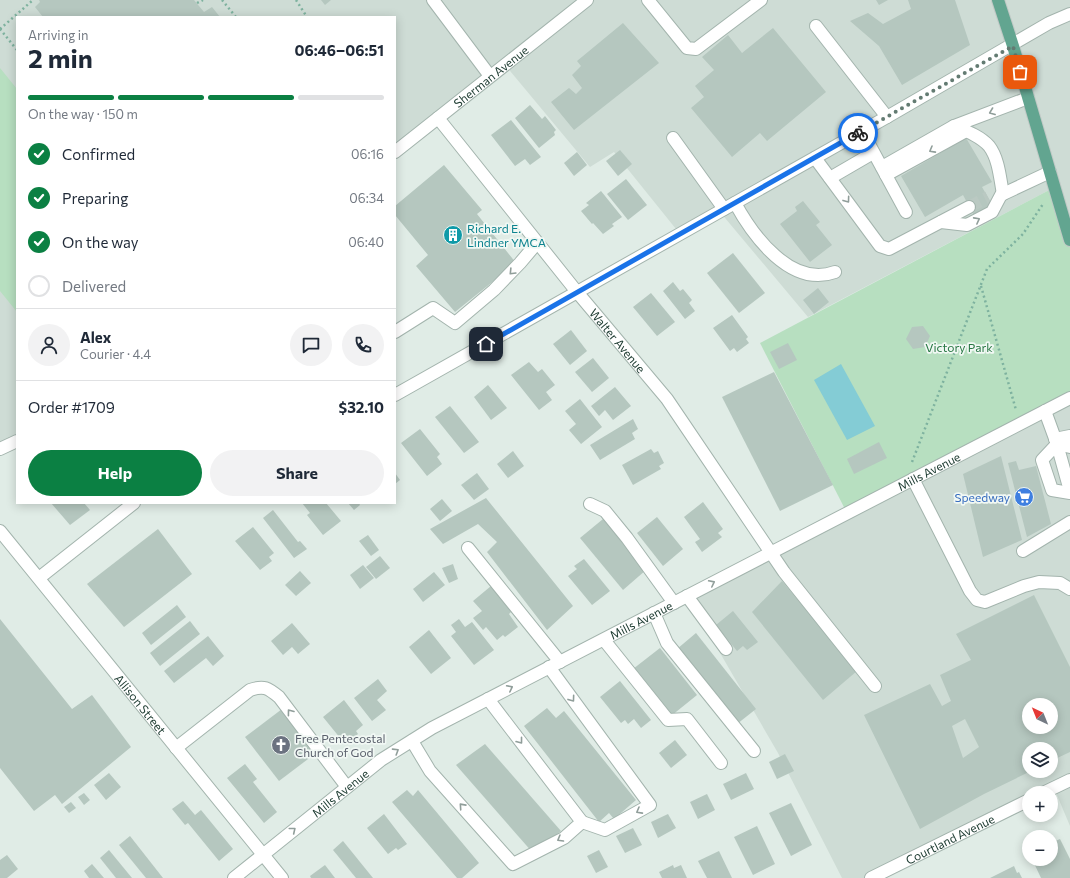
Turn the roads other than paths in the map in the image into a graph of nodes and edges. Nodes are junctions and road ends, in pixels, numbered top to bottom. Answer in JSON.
{"nodes":[{"id":1,"x":433,"y":0,"type":"edge"},
{"id":2,"x":587,"y":0,"type":"edge"},
{"id":3,"x":648,"y":0,"type":"edge"},
{"id":4,"x":762,"y":0,"type":"edge"},
{"id":5,"x":998,"y":0,"type":"edge"},
{"id":6,"x":1070,"y":15,"type":"edge"},
{"id":7,"x":816,"y":26,"type":"dead end"},
{"id":8,"x":1013,"y":46,"type":"junction"},
{"id":9,"x":490,"y":76,"type":"junction"},
{"id":10,"x":1028,"y":98,"type":"junction"},
{"id":11,"x":887,"y":117,"type":"junction"},
{"id":12,"x":438,"y":118,"type":"junction"},
{"id":13,"x":954,"y":126,"type":"junction"},
{"id":14,"x":862,"y":131,"type":"junction"},
{"id":15,"x":966,"y":131,"type":"junction"},
{"id":16,"x":673,"y":138,"type":"dead end"},
{"id":17,"x":396,"y":151,"type":"edge"},
{"id":18,"x":873,"y":153,"type":"junction"},
{"id":19,"x":815,"y":158,"type":"junction"},
{"id":20,"x":884,"y":171,"type":"junction"},
{"id":21,"x":1050,"y":172,"type":"junction"},
{"id":22,"x":830,"y":178,"type":"junction"},
{"id":23,"x":1002,"y":195,"type":"junction"},
{"id":24,"x":988,"y":197,"type":"tunnel mouth"},
{"id":25,"x":735,"y":203,"type":"junction"},
{"id":26,"x":970,"y":207,"type":"tunnel mouth"},
{"id":27,"x":724,"y":209,"type":"junction"},
{"id":28,"x":906,"y":212,"type":"dead end"},
{"id":29,"x":942,"y":222,"type":"junction"},
{"id":30,"x":1070,"y":240,"type":"edge"},
{"id":31,"x":537,"y":243,"type":"junction"},
{"id":32,"x":835,"y":272,"type":"dead end"},
{"id":33,"x":577,"y":292,"type":"junction"},
{"id":34,"x":396,"y":331,"type":"edge"},
{"id":35,"x":396,"y":394,"type":"edge"},
{"id":36,"x":1070,"y":398,"type":"edge"},
{"id":37,"x":1045,"y":411,"type":"junction"},
{"id":38,"x":1070,"y":436,"type":"edge"},
{"id":39,"x":16,"y":442,"type":"edge"},
{"id":40,"x":1056,"y":442,"type":"junction"},
{"id":41,"x":1070,"y":447,"type":"edge"},
{"id":42,"x":0,"y":449,"type":"edge"},
{"id":43,"x":908,"y":482,"type":"junction"},
{"id":44,"x":1070,"y":492,"type":"edge"},
{"id":45,"x":133,"y":504,"type":"edge"},
{"id":46,"x":590,"y":504,"type":"dead end"},
{"id":47,"x":1070,"y":522,"type":"edge"},
{"id":48,"x":0,"y":531,"type":"edge"},
{"id":49,"x":468,"y":548,"type":"dead end"},
{"id":50,"x":1023,"y":551,"type":"dead end"},
{"id":51,"x":770,"y":553,"type":"junction"},
{"id":52,"x":39,"y":578,"type":"junction"},
{"id":53,"x":1070,"y":589,"type":"edge"},
{"id":54,"x":687,"y":596,"type":"junction"},
{"id":55,"x":674,"y":603,"type":"junction"},
{"id":56,"x":654,"y":613,"type":"junction"},
{"id":57,"x":604,"y":640,"type":"junction"},
{"id":58,"x":726,"y":649,"type":"dead end"},
{"id":59,"x":555,"y":665,"type":"junction"},
{"id":60,"x":875,"y":686,"type":"dead end"},
{"id":61,"x":488,"y":699,"type":"junction"},
{"id":62,"x":412,"y":741,"type":"junction"},
{"id":63,"x":176,"y":748,"type":"junction"},
{"id":64,"x":754,"y":751,"type":"dead end"},
{"id":65,"x":721,"y":763,"type":"dead end"},
{"id":66,"x":1070,"y":780,"type":"edge"},
{"id":67,"x":1058,"y":786,"type":"edge"},
{"id":68,"x":347,"y":787,"type":"junction"},
{"id":69,"x":1022,"y":803,"type":"edge"},
{"id":70,"x":582,"y":822,"type":"junction"},
{"id":71,"x":263,"y":855,"type":"junction"},
{"id":72,"x":234,"y":878,"type":"edge"},
{"id":73,"x":282,"y":878,"type":"edge"},
{"id":74,"x":871,"y":878,"type":"edge"}],
"edges":[{"from":1,"to":9,"type":"street"},
{"from":2,"to":9,"type":"street","name":"Sherman Avenue"},
{"from":3,"to":4,"type":"street"},
{"from":5,"to":8,"type":"main road"},
{"from":6,"to":8,"type":"street"},
{"from":7,"to":11,"type":"street"},
{"from":8,"to":10,"type":"main road"},
{"from":8,"to":11,"type":"street"},
{"from":9,"to":12,"type":"street","name":"Sherman Avenue"},
{"from":10,"to":13,"type":"street","one_way":true},
{"from":10,"to":21,"type":"main road"},
{"from":11,"to":14,"type":"street"},
{"from":12,"to":17,"type":"street","name":"Sherman Avenue"},
{"from":12,"to":31,"type":"street","name":"Walter Avenue"},
{"from":13,"to":15,"type":"street"},
{"from":13,"to":20,"type":"street"},
{"from":14,"to":18,"type":"street"},
{"from":14,"to":19,"type":"street"},
{"from":15,"to":20,"type":"street","one_way":true},
{"from":15,"to":23,"type":"street"},
{"from":16,"to":27,"type":"street"},
{"from":18,"to":20,"type":"street"},
{"from":18,"to":22,"type":"street"},
{"from":19,"to":22,"type":"street"},
{"from":19,"to":25,"type":"street"},
{"from":20,"to":28,"type":"street"},
{"from":21,"to":23,"type":"street"},
{"from":21,"to":30,"type":"main road"},
{"from":22,"to":29,"type":"street","one_way":true},
{"from":23,"to":24,"type":"street"},
{"from":29,"to":23,"type":"street","one_way":true},
{"from":25,"to":27,"type":"street"},
{"from":25,"to":32,"type":"street"},
{"from":26,"to":29,"type":"street"},
{"from":27,"to":33,"type":"street"},
{"from":31,"to":33,"type":"street","name":"Walter Avenue"},
{"from":31,"to":34,"type":"street","one_way":true},
{"from":33,"to":35,"type":"street"},
{"from":33,"to":51,"type":"street","name":"Walter Avenue"},
{"from":36,"to":37,"type":"street","name":"Mills Avenue"},
{"from":37,"to":40,"type":"street"},
{"from":37,"to":43,"type":"street","name":"Mills Avenue"},
{"from":38,"to":40,"type":"street"},
{"from":39,"to":42,"type":"street"},
{"from":40,"to":41,"type":"street"},
{"from":40,"to":44,"type":"street"},
{"from":40,"to":44,"type":"street"},
{"from":43,"to":51,"type":"street","name":"Mills Avenue"},
{"from":43,"to":53,"type":"street"},
{"from":45,"to":52,"type":"street"},
{"from":46,"to":55,"type":"street"},
{"from":47,"to":50,"type":"street"},
{"from":48,"to":52,"type":"street","name":"Allison Street"},
{"from":49,"to":59,"type":"street"},
{"from":54,"to":51,"type":"street","name":"Mills Avenue","one_way":true},
{"from":51,"to":60,"type":"street","name":"Walter Avenue"},
{"from":52,"to":63,"type":"street","name":"Allison Street"},
{"from":54,"to":55,"type":"street","name":"Mills Avenue"},
{"from":54,"to":58,"type":"street"},
{"from":55,"to":56,"type":"street","name":"Mills Avenue"},
{"from":56,"to":57,"type":"street","name":"Mills Avenue"},
{"from":56,"to":64,"type":"street"},
{"from":57,"to":59,"type":"street","name":"Mills Avenue"},
{"from":57,"to":65,"type":"street"},
{"from":61,"to":59,"type":"street","name":"Mills Avenue","one_way":true},
{"from":59,"to":70,"type":"street","one_way":true},
{"from":61,"to":62,"type":"street","name":"Mills Avenue"},
{"from":61,"to":70,"type":"street","one_way":true},
{"from":68,"to":62,"type":"street","name":"Mills Avenue","one_way":true},
{"from":70,"to":62,"type":"street","one_way":true},
{"from":68,"to":63,"type":"street","one_way":true},
{"from":63,"to":71,"type":"street","name":"Allison Street"},
{"from":66,"to":67,"type":"street"},
{"from":71,"to":68,"type":"street","name":"Mills Avenue","one_way":true},
{"from":69,"to":74,"type":"street","name":"Courtland Avenue"},
{"from":71,"to":72,"type":"street","name":"Mills Avenue"},
{"from":71,"to":73,"type":"street","name":"Allison Street"}]}
